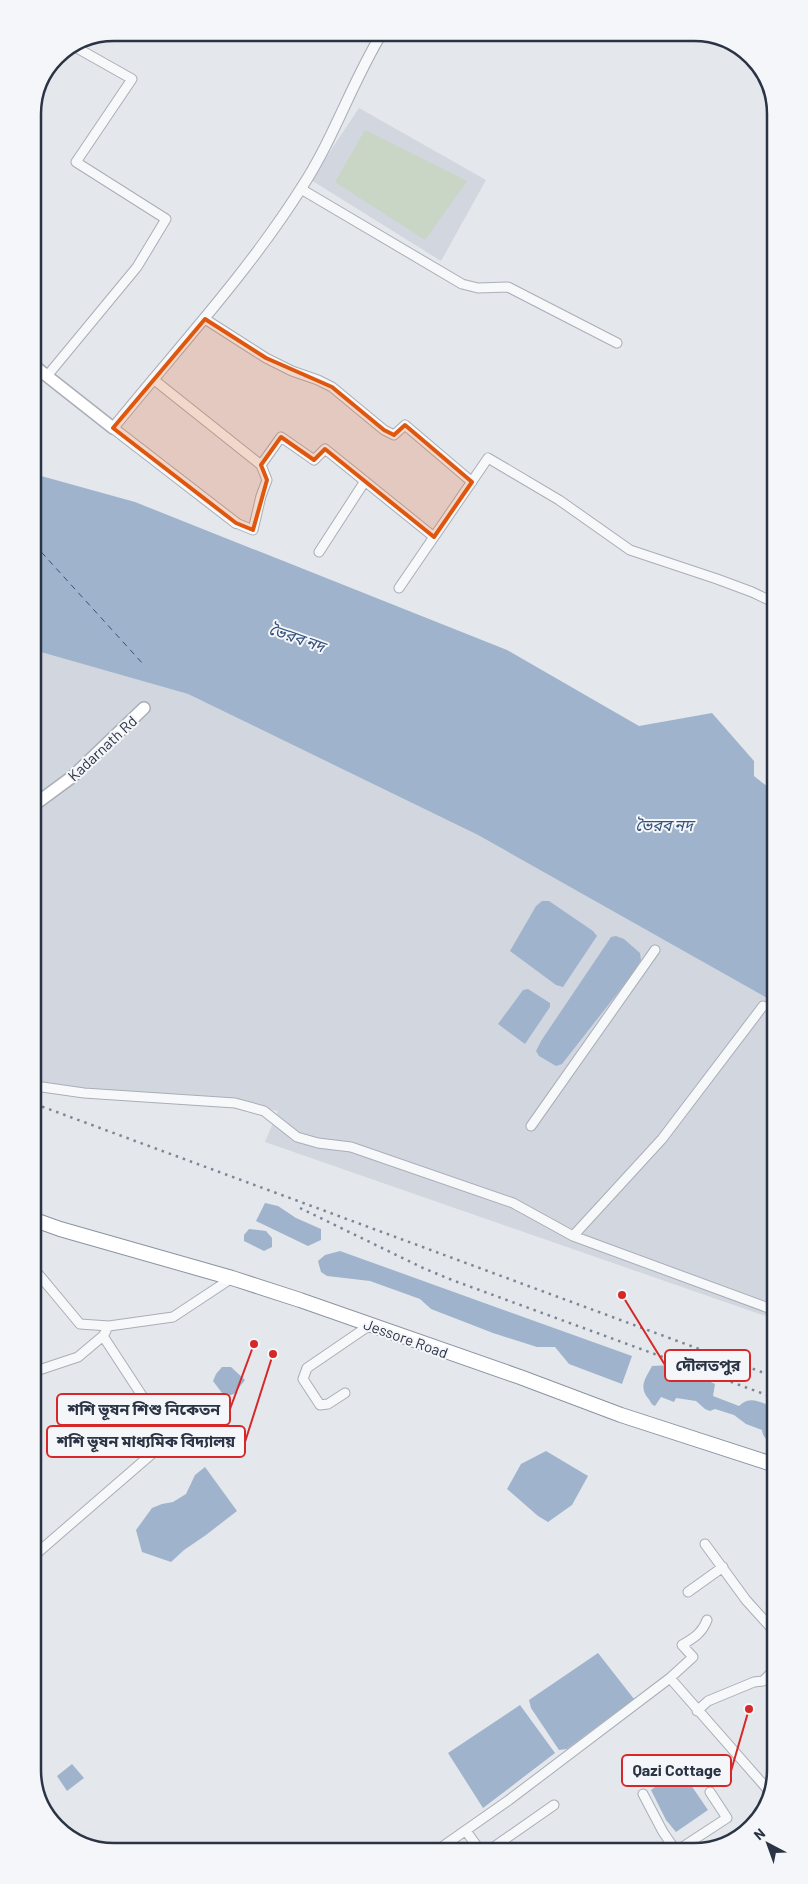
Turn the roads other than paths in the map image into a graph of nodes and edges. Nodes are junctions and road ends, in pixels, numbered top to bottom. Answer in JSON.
{"nodes":[{"id":1,"x":377,"y":41,"type":"edge"},
{"id":2,"x":80,"y":50,"type":"edge"},
{"id":3,"x":301,"y":189,"type":"junction"},
{"id":4,"x":205,"y":319,"type":"junction"},
{"id":5,"x":617,"y":343,"type":"dead end"},
{"id":6,"x":41,"y":372,"type":"edge"},
{"id":7,"x":47,"y":376,"type":"junction"},
{"id":8,"x":153,"y":379,"type":"junction"},
{"id":9,"x":113,"y":428,"type":"junction"},
{"id":10,"x":261,"y":464,"type":"junction"},
{"id":11,"x":365,"y":481,"type":"junction"},
{"id":12,"x":472,"y":482,"type":"junction"},
{"id":13,"x":236,"y":523,"type":"joint"},
{"id":14,"x":434,"y":537,"type":"junction"},
{"id":15,"x":318,"y":552,"type":"dead end"},
{"id":16,"x":399,"y":588,"type":"dead end"},
{"id":17,"x":767,"y":600,"type":"edge"},
{"id":18,"x":144,"y":708,"type":"dead end"},
{"id":19,"x":41,"y":800,"type":"edge"},
{"id":20,"x":655,"y":950,"type":"dead end"},
{"id":21,"x":763,"y":1006,"type":"dead end"},
{"id":22,"x":41,"y":1087,"type":"edge"},
{"id":23,"x":532,"y":1126,"type":"dead end"},
{"id":24,"x":41,"y":1214,"type":"edge"},
{"id":25,"x":41,"y":1222,"type":"edge"},
{"id":26,"x":572,"y":1236,"type":"junction"},
{"id":27,"x":41,"y":1276,"type":"edge"},
{"id":28,"x":232,"y":1278,"type":"junction"},
{"id":29,"x":767,"y":1307,"type":"edge"},
{"id":30,"x":370,"y":1325,"type":"junction"},
{"id":31,"x":109,"y":1326,"type":"junction"},
{"id":32,"x":103,"y":1336,"type":"junction"},
{"id":33,"x":41,"y":1370,"type":"edge"},
{"id":34,"x":345,"y":1393,"type":"dead end"},
{"id":35,"x":767,"y":1454,"type":"edge"},
{"id":36,"x":767,"y":1462,"type":"edge"},
{"id":37,"x":706,"y":1544,"type":"dead end"},
{"id":38,"x":41,"y":1550,"type":"edge"},
{"id":39,"x":723,"y":1567,"type":"junction"},
{"id":40,"x":688,"y":1592,"type":"dead end"},
{"id":41,"x":707,"y":1620,"type":"dead end"},
{"id":42,"x":767,"y":1622,"type":"edge"},
{"id":43,"x":767,"y":1677,"type":"edge"},
{"id":44,"x":670,"y":1678,"type":"junction"},
{"id":45,"x":697,"y":1711,"type":"junction"},
{"id":46,"x":764,"y":1787,"type":"edge"},
{"id":47,"x":710,"y":1792,"type":"dead end"},
{"id":48,"x":643,"y":1794,"type":"dead end"},
{"id":49,"x":554,"y":1805,"type":"dead end"},
{"id":50,"x":466,"y":1831,"type":"junction"},
{"id":51,"x":448,"y":1843,"type":"edge"},
{"id":52,"x":475,"y":1843,"type":"edge"},
{"id":53,"x":500,"y":1843,"type":"edge"},
{"id":54,"x":670,"y":1843,"type":"edge"},
{"id":55,"x":689,"y":1843,"type":"edge"}],
"edges":[{"from":1,"to":3,"type":"street"},
{"from":2,"to":7,"type":"street"},
{"from":3,"to":4,"type":"street"},
{"from":3,"to":5,"type":"street"},
{"from":4,"to":8,"type":"street"},
{"from":4,"to":12,"type":"street"},
{"from":6,"to":7,"type":"main road"},
{"from":7,"to":9,"type":"main road"},
{"from":8,"to":9,"type":"street"},
{"from":8,"to":10,"type":"street"},
{"from":9,"to":13,"type":"street"},
{"from":10,"to":11,"type":"street"},
{"from":10,"to":13,"type":"street"},
{"from":11,"to":14,"type":"street"},
{"from":11,"to":15,"type":"street"},
{"from":12,"to":14,"type":"street"},
{"from":12,"to":17,"type":"street"},
{"from":14,"to":16,"type":"street"},
{"from":18,"to":19,"type":"main road","name":"Kadarnath Rd"},
{"from":20,"to":23,"type":"street"},
{"from":21,"to":26,"type":"street"},
{"from":22,"to":26,"type":"street"},
{"from":24,"to":35,"type":"highway","name":"Jessore Road"},
{"from":25,"to":28,"type":"highway","name":"Jessore Road"},
{"from":26,"to":29,"type":"street"},
{"from":27,"to":31,"type":"street"},
{"from":28,"to":30,"type":"highway","name":"Jessore Road"},
{"from":28,"to":31,"type":"street"},
{"from":30,"to":34,"type":"street"},
{"from":30,"to":36,"type":"highway","name":"Jessore Road"},
{"from":31,"to":32,"type":"street"},
{"from":32,"to":33,"type":"street"},
{"from":32,"to":38,"type":"street"},
{"from":37,"to":39,"type":"street"},
{"from":39,"to":40,"type":"street"},
{"from":39,"to":42,"type":"street"},
{"from":41,"to":44,"type":"street"},
{"from":43,"to":45,"type":"street"},
{"from":44,"to":45,"type":"street"},
{"from":44,"to":50,"type":"street"},
{"from":45,"to":46,"type":"street"},
{"from":47,"to":55,"type":"street"},
{"from":48,"to":54,"type":"street"},
{"from":49,"to":53,"type":"street"},
{"from":50,"to":51,"type":"street"},
{"from":50,"to":52,"type":"street"}]}
